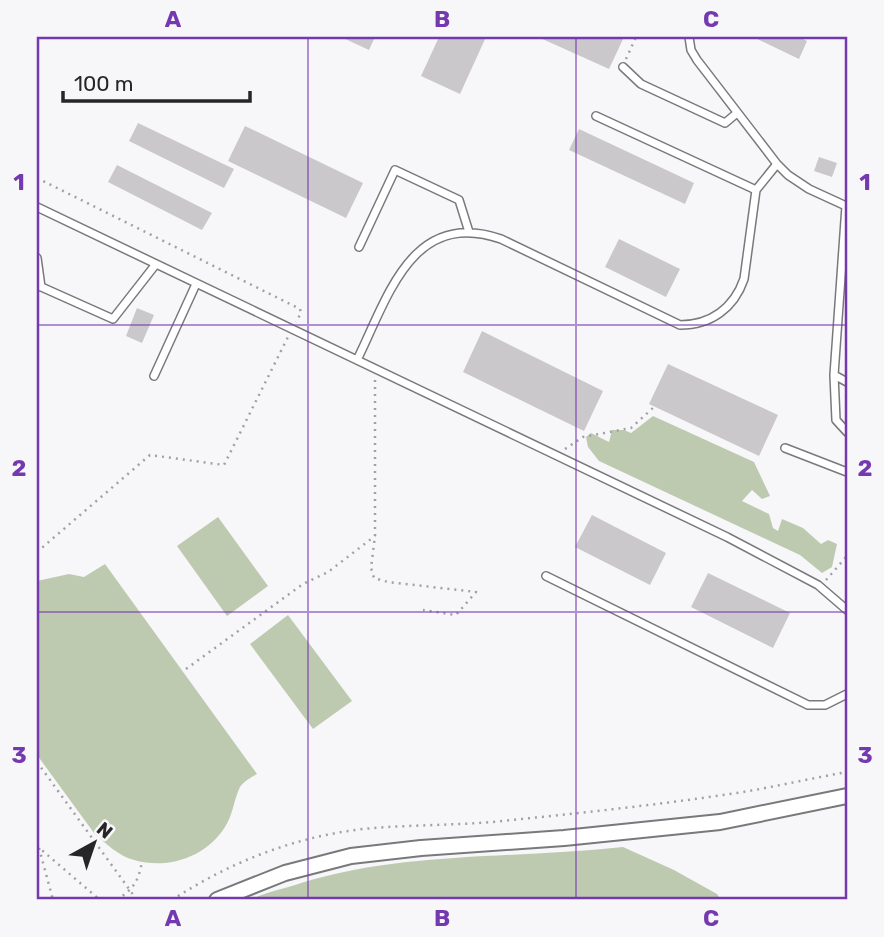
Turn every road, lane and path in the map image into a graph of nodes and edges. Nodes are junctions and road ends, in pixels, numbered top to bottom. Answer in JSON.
{"nodes":[{"id":1,"x":636,"y":37,"type":"edge"},
{"id":2,"x":689,"y":37,"type":"edge"},
{"id":3,"x":623,"y":67,"type":"joint"},
{"id":4,"x":737,"y":113,"type":"junction"},
{"id":5,"x":596,"y":116,"type":"dead end"},
{"id":6,"x":777,"y":164,"type":"junction"},
{"id":7,"x":37,"y":178,"type":"edge"},
{"id":8,"x":756,"y":190,"type":"junction"},
{"id":9,"x":847,"y":205,"type":"edge"},
{"id":10,"x":37,"y":207,"type":"edge"},
{"id":11,"x":469,"y":232,"type":"junction"},
{"id":12,"x":359,"y":247,"type":"dead end"},
{"id":13,"x":37,"y":258,"type":"edge"},
{"id":14,"x":156,"y":264,"type":"junction"},
{"id":15,"x":196,"y":284,"type":"junction"},
{"id":16,"x":39,"y":286,"type":"edge"},
{"id":17,"x":844,"y":299,"type":"edge"},
{"id":18,"x":292,"y":330,"type":"junction"},
{"id":19,"x":357,"y":360,"type":"junction"},
{"id":20,"x":375,"y":369,"type":"junction"},
{"id":21,"x":834,"y":375,"type":"junction"},
{"id":22,"x":154,"y":376,"type":"dead end"},
{"id":23,"x":847,"y":382,"type":"edge"},
{"id":24,"x":654,"y":407,"type":"dead end"},
{"id":25,"x":847,"y":432,"type":"edge"},
{"id":26,"x":785,"y":448,"type":"dead end"},
{"id":27,"x":555,"y":455,"type":"junction"},
{"id":28,"x":847,"y":472,"type":"edge"},
{"id":29,"x":375,"y":536,"type":"junction"},
{"id":30,"x":37,"y":552,"type":"edge"},
{"id":31,"x":847,"y":556,"type":"edge"},
{"id":32,"x":545,"y":576,"type":"dead end"},
{"id":33,"x":820,"y":587,"type":"junction"},
{"id":34,"x":423,"y":610,"type":"dead end"},
{"id":35,"x":847,"y":610,"type":"edge"},
{"id":36,"x":186,"y":669,"type":"dead end"},
{"id":37,"x":847,"y":694,"type":"edge"},
{"id":38,"x":37,"y":762,"type":"edge"},
{"id":39,"x":847,"y":772,"type":"edge"},
{"id":40,"x":847,"y":796,"type":"edge"},
{"id":41,"x":38,"y":846,"type":"edge"},
{"id":42,"x":142,"y":862,"type":"dead end"},
{"id":43,"x":130,"y":890,"type":"junction"},
{"id":44,"x":53,"y":900,"type":"edge"},
{"id":45,"x":100,"y":900,"type":"edge"},
{"id":46,"x":117,"y":900,"type":"edge"},
{"id":47,"x":137,"y":900,"type":"edge"},
{"id":48,"x":172,"y":900,"type":"edge"},
{"id":49,"x":217,"y":900,"type":"edge"}],
"edges":[{"from":1,"to":3,"type":"path"},
{"from":2,"to":4,"type":"lane"},
{"from":3,"to":4,"type":"lane"},
{"from":4,"to":6,"type":"lane"},
{"from":5,"to":8,"type":"lane"},
{"from":6,"to":8,"type":"lane"},
{"from":6,"to":9,"type":"lane"},
{"from":7,"to":18,"type":"path"},
{"from":8,"to":11,"type":"lane"},
{"from":9,"to":17,"type":"lane"},
{"from":10,"to":14,"type":"lane"},
{"from":11,"to":12,"type":"lane"},
{"from":11,"to":19,"type":"lane"},
{"from":13,"to":16,"type":"lane"},
{"from":14,"to":15,"type":"lane"},
{"from":14,"to":16,"type":"lane"},
{"from":15,"to":18,"type":"lane"},
{"from":15,"to":22,"type":"lane"},
{"from":17,"to":21,"type":"lane"},
{"from":18,"to":19,"type":"lane"},
{"from":18,"to":30,"type":"path"},
{"from":19,"to":20,"type":"lane"},
{"from":20,"to":27,"type":"lane"},
{"from":20,"to":29,"type":"path"},
{"from":21,"to":23,"type":"lane"},
{"from":21,"to":25,"type":"lane"},
{"from":24,"to":27,"type":"path"},
{"from":26,"to":28,"type":"lane"},
{"from":27,"to":33,"type":"lane"},
{"from":29,"to":34,"type":"path"},
{"from":29,"to":36,"type":"path"},
{"from":31,"to":33,"type":"path"},
{"from":32,"to":37,"type":"lane"},
{"from":33,"to":35,"type":"lane"},
{"from":38,"to":43,"type":"path"},
{"from":39,"to":48,"type":"path"},
{"from":40,"to":49,"type":"street"},
{"from":41,"to":44,"type":"path"},
{"from":41,"to":45,"type":"path"},
{"from":42,"to":43,"type":"path"},
{"from":43,"to":46,"type":"path"},
{"from":43,"to":47,"type":"path"}]}
